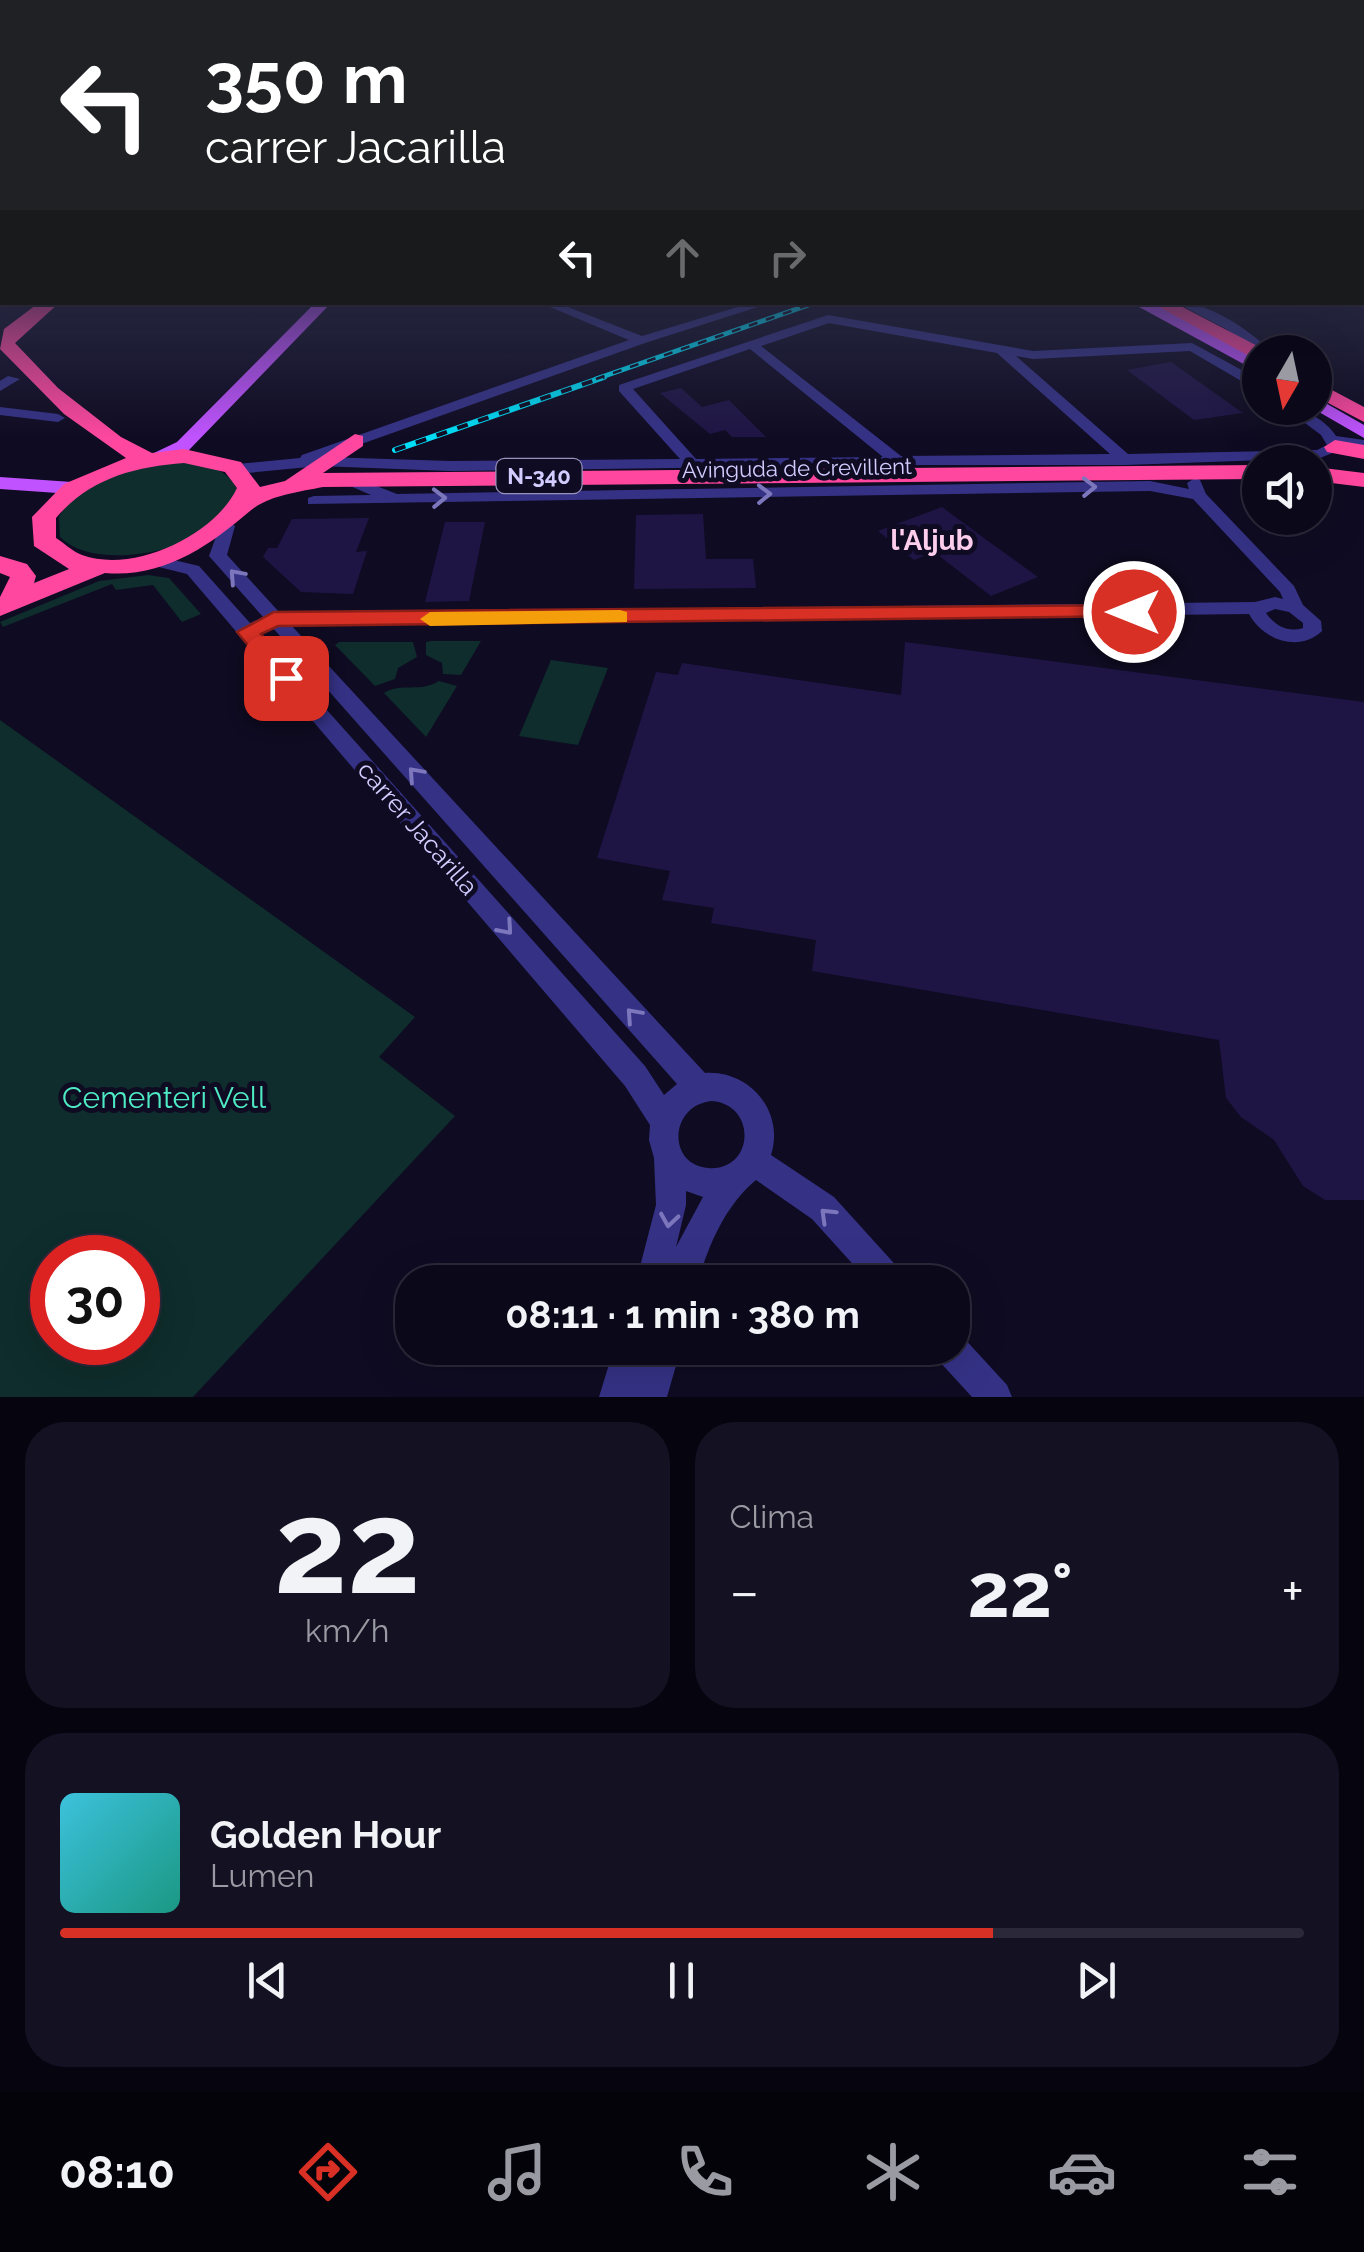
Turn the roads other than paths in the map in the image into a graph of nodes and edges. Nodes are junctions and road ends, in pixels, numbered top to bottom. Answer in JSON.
{"nodes":[{"id":1,"x":44,"y":308,"type":"edge"},
{"id":2,"x":320,"y":308,"type":"edge"},
{"id":3,"x":331,"y":308,"type":"edge"},
{"id":4,"x":559,"y":308,"type":"edge"},
{"id":5,"x":747,"y":308,"type":"edge"},
{"id":6,"x":1150,"y":308,"type":"edge"},
{"id":7,"x":1171,"y":308,"type":"edge"},
{"id":8,"x":1193,"y":308,"type":"edge"},
{"id":9,"x":1242,"y":336,"type":"edge"},
{"id":10,"x":640,"y":340,"type":"junction"},
{"id":11,"x":750,"y":343,"type":"junction"},
{"id":12,"x":1242,"y":343,"type":"edge"},
{"id":13,"x":1000,"y":349,"type":"junction"},
{"id":14,"x":1033,"y":354,"type":"junction"},
{"id":15,"x":1242,"y":357,"type":"edge"},
{"id":16,"x":1019,"y":366,"type":"junction"},
{"id":17,"x":1242,"y":376,"type":"edge"},
{"id":18,"x":4,"y":377,"type":"edge"},
{"id":19,"x":1332,"y":404,"type":"edge"},
{"id":20,"x":1332,"y":409,"type":"edge"},
{"id":21,"x":0,"y":411,"type":"edge"},
{"id":22,"x":1364,"y":416,"type":"edge"},
{"id":23,"x":63,"y":422,"type":"junction"},
{"id":24,"x":1317,"y":425,"type":"edge"},
{"id":25,"x":665,"y":433,"type":"junction"},
{"id":26,"x":1364,"y":433,"type":"edge"},
{"id":27,"x":355,"y":441,"type":"junction"},
{"id":28,"x":1334,"y":443,"type":"junction"},
{"id":29,"x":1364,"y":444,"type":"edge"},
{"id":30,"x":1364,"y":452,"type":"edge"},
{"id":31,"x":205,"y":457,"type":"junction"},
{"id":32,"x":154,"y":458,"type":"junction"},
{"id":33,"x":324,"y":462,"type":"junction"},
{"id":34,"x":639,"y":463,"type":"junction"},
{"id":35,"x":1130,"y":464,"type":"junction"},
{"id":36,"x":450,"y":466,"type":"joint"},
{"id":37,"x":703,"y":466,"type":"junction"},
{"id":38,"x":904,"y":467,"type":"junction"},
{"id":39,"x":237,"y":469,"type":"junction"},
{"id":40,"x":1190,"y":470,"type":"junction"},
{"id":41,"x":1242,"y":471,"type":"edge"},
{"id":42,"x":97,"y":474,"type":"junction"},
{"id":43,"x":292,"y":474,"type":"junction"},
{"id":44,"x":352,"y":474,"type":"junction"},
{"id":45,"x":1332,"y":475,"type":"edge"},
{"id":46,"x":1364,"y":476,"type":"edge"},
{"id":47,"x":4,"y":483,"type":"edge"},
{"id":48,"x":72,"y":488,"type":"junction"},
{"id":49,"x":1198,"y":495,"type":"junction"},
{"id":50,"x":395,"y":499,"type":"junction"},
{"id":51,"x":314,"y":501,"type":"dead end"},
{"id":52,"x":245,"y":505,"type":"junction"},
{"id":53,"x":227,"y":526,"type":"junction"},
{"id":54,"x":41,"y":528,"type":"junction"},
{"id":55,"x":0,"y":560,"type":"edge"},
{"id":56,"x":152,"y":560,"type":"junction"},
{"id":57,"x":102,"y":565,"type":"junction"},
{"id":58,"x":1278,"y":601,"type":"junction"},
{"id":59,"x":7,"y":604,"type":"edge"},
{"id":60,"x":1204,"y":610,"type":"junction"},
{"id":61,"x":274,"y":619,"type":"junction"},
{"id":62,"x":1267,"y":627,"type":"junction"},
{"id":63,"x":247,"y":632,"type":"junction"},
{"id":64,"x":698,"y":1087,"type":"junction"},
{"id":65,"x":665,"y":1122,"type":"junction"},
{"id":66,"x":669,"y":1156,"type":"junction"},
{"id":67,"x":741,"y":1171,"type":"junction"},
{"id":68,"x":656,"y":1265,"type":"edge"},
{"id":69,"x":687,"y":1265,"type":"edge"},
{"id":70,"x":875,"y":1265,"type":"edge"},
{"id":71,"x":626,"y":1365,"type":"edge"},
{"id":72,"x":659,"y":1365,"type":"edge"},
{"id":73,"x":966,"y":1365,"type":"edge"},
{"id":74,"x":616,"y":1397,"type":"edge"},
{"id":75,"x":650,"y":1397,"type":"edge"},
{"id":76,"x":995,"y":1397,"type":"edge"}],
"edges":[{"from":1,"to":32,"type":"highway"},
{"from":2,"to":32,"type":"main road"},
{"from":3,"to":31,"type":"main road"},
{"from":4,"to":10,"type":"street"},
{"from":5,"to":10,"type":"street"},
{"from":6,"to":15,"type":"main road"},
{"from":7,"to":12,"type":"highway"},
{"from":8,"to":9,"type":"street"},
{"from":10,"to":27,"type":"street"},
{"from":11,"to":13,"type":"street"},
{"from":11,"to":25,"type":"street"},
{"from":11,"to":38,"type":"street"},
{"from":13,"to":14,"type":"street"},
{"from":13,"to":16,"type":"street"},
{"from":14,"to":16,"type":"street"},
{"from":14,"to":17,"type":"street"},
{"from":16,"to":35,"type":"street"},
{"from":18,"to":23,"type":"highway"},
{"from":19,"to":22,"type":"highway"},
{"from":20,"to":26,"type":"main road"},
{"from":21,"to":23,"type":"street"},
{"from":23,"to":42,"type":"highway"},
{"from":24,"to":28,"type":"street"},
{"from":25,"to":34,"type":"street"},
{"from":25,"to":37,"type":"street"},
{"from":27,"to":33,"type":"highway"},
{"from":27,"to":43,"type":"street"},
{"from":27,"to":44,"type":"street"},
{"from":28,"to":29,"type":"street"},
{"from":28,"to":30,"type":"highway"},
{"from":28,"to":35,"type":"street","name":"Avinguda de Crevillent"},
{"from":31,"to":32,"type":"highway"},
{"from":31,"to":39,"type":"highway"},
{"from":32,"to":42,"type":"highway"},
{"from":33,"to":43,"type":"highway"},
{"from":33,"to":44,"type":"street","name":"Avinguda de Crevillent"},
{"from":34,"to":36,"type":"street","name":"Avinguda de Crevillent"},
{"from":34,"to":37,"type":"street","name":"Avinguda de Crevillent"},
{"from":35,"to":38,"type":"highway","name":"Avinguda de Crevillent","number":"N-340"},
{"from":35,"to":40,"type":"highway","name":"Avinguda de Crevillent","number":"N-340"},
{"from":36,"to":44,"type":"highway"},
{"from":37,"to":38,"type":"highway","name":"Avinguda de Crevillent","number":"N-340"},
{"from":37,"to":44,"type":"highway","name":"Avinguda de Crevillent","number":"N-340"},
{"from":39,"to":43,"type":"street","name":"Avinguda de Crevillent"},
{"from":39,"to":52,"type":"highway"},
{"from":40,"to":41,"type":"highway","name":"Avinguda de Crevillent","number":"N-340"},
{"from":40,"to":49,"type":"street"},
{"from":42,"to":48,"type":"highway"},
{"from":43,"to":44,"type":"highway","name":"Avinguda de Crevillent","number":"N-340"},
{"from":43,"to":52,"type":"highway","name":"Avinguda de Crevillent","number":"N-340"},
{"from":44,"to":50,"type":"street","name":"Avinguda de Crevillent"},
{"from":45,"to":46,"type":"highway"},
{"from":47,"to":48,"type":"main road"},
{"from":48,"to":54,"type":"highway"},
{"from":50,"to":49,"type":"street","name":"Avinguda de Crevillent","one_way":true},
{"from":49,"to":58,"type":"street"},
{"from":50,"to":51,"type":"street","name":"Avinguda de Crevillent"},
{"from":52,"to":53,"type":"highway","number":"N-340"},
{"from":53,"to":56,"type":"highway","number":"N-340"},
{"from":61,"to":53,"type":"street","name":"carrer Jacarilla","one_way":true},
{"from":54,"to":55,"type":"highway"},
{"from":54,"to":57,"type":"highway","number":"N-340"},
{"from":55,"to":59,"type":"highway"},
{"from":56,"to":57,"type":"highway","number":"N-340"},
{"from":56,"to":63,"type":"street","name":"carrer Jacarilla"},
{"from":57,"to":59,"type":"highway","number":"N-340"},
{"from":58,"to":60,"type":"street"},
{"from":58,"to":62,"type":"street"},
{"from":58,"to":62,"type":"street"},
{"from":60,"to":61,"type":"street"},
{"from":60,"to":62,"type":"street"},
{"from":61,"to":63,"type":"street"},
{"from":64,"to":61,"type":"street","name":"carrer Jacarilla","one_way":true},
{"from":63,"to":65,"type":"street","name":"carrer Jacarilla","one_way":true},
{"from":64,"to":65,"type":"street"},
{"from":64,"to":67,"type":"street"},
{"from":65,"to":66,"type":"street"},
{"from":66,"to":67,"type":"street"},
{"from":66,"to":68,"type":"street","one_way":true},
{"from":67,"to":69,"type":"street"},
{"from":70,"to":67,"type":"street","one_way":true},
{"from":71,"to":74,"type":"street"},
{"from":72,"to":75,"type":"street"},
{"from":73,"to":76,"type":"street"}]}
